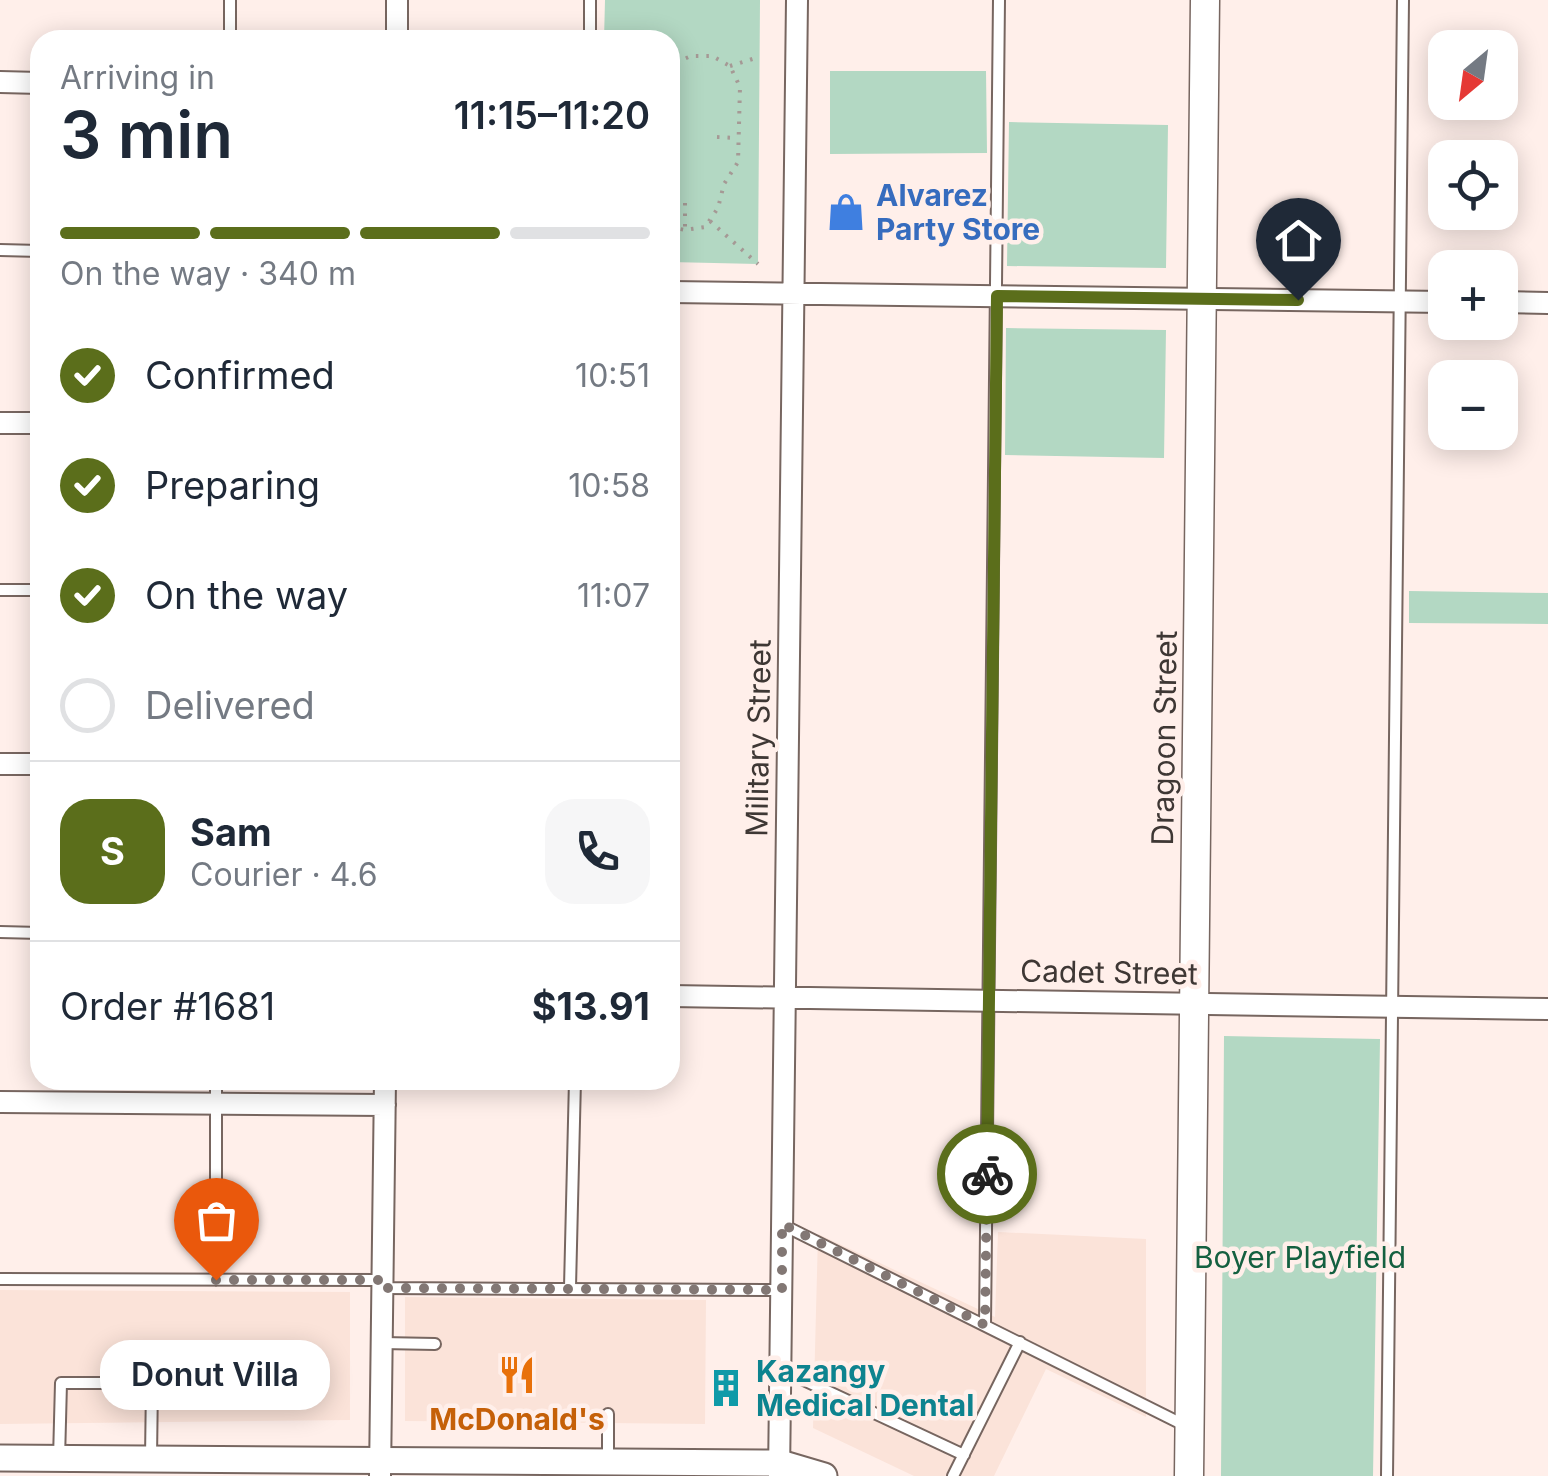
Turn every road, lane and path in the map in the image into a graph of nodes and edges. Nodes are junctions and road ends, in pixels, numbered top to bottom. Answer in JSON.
{"nodes":[{"id":1,"x":230,"y":0,"type":"edge"},
{"id":2,"x":398,"y":0,"type":"edge"},
{"id":3,"x":590,"y":0,"type":"edge"},
{"id":4,"x":797,"y":0,"type":"edge"},
{"id":5,"x":999,"y":0,"type":"edge"},
{"id":6,"x":1205,"y":0,"type":"edge"},
{"id":7,"x":1403,"y":0,"type":"edge"},
{"id":8,"x":230,"y":30,"type":"edge"},
{"id":9,"x":397,"y":30,"type":"edge"},
{"id":10,"x":590,"y":30,"type":"edge"},
{"id":11,"x":759,"y":57,"type":"dead end"},
{"id":12,"x":680,"y":61,"type":"edge"},
{"id":13,"x":730,"y":66,"type":"junction"},
{"id":14,"x":0,"y":82,"type":"edge"},
{"id":15,"x":30,"y":83,"type":"edge"},
{"id":16,"x":717,"y":137,"type":"dead end"},
{"id":17,"x":739,"y":138,"type":"junction"},
{"id":18,"x":685,"y":203,"type":"dead end"},
{"id":19,"x":710,"y":222,"type":"junction"},
{"id":20,"x":680,"y":229,"type":"edge"},
{"id":21,"x":686,"y":230,"type":"junction"},
{"id":22,"x":0,"y":250,"type":"edge"},
{"id":23,"x":30,"y":251,"type":"edge"},
{"id":24,"x":758,"y":264,"type":"dead end"},
{"id":25,"x":680,"y":292,"type":"edge"},
{"id":26,"x":794,"y":294,"type":"junction"},
{"id":27,"x":997,"y":296,"type":"junction"},
{"id":28,"x":1201,"y":298,"type":"junction"},
{"id":29,"x":1400,"y":301,"type":"junction"},
{"id":30,"x":1428,"y":302,"type":"edge"},
{"id":31,"x":1518,"y":302,"type":"edge"},
{"id":32,"x":1548,"y":303,"type":"edge"},
{"id":33,"x":0,"y":423,"type":"edge"},
{"id":34,"x":30,"y":423,"type":"edge"},
{"id":35,"x":0,"y":590,"type":"edge"},
{"id":36,"x":30,"y":590,"type":"edge"},
{"id":37,"x":0,"y":764,"type":"edge"},
{"id":38,"x":30,"y":764,"type":"edge"},
{"id":39,"x":0,"y":932,"type":"edge"},
{"id":40,"x":30,"y":933,"type":"edge"},
{"id":41,"x":680,"y":996,"type":"edge"},
{"id":42,"x":785,"y":997,"type":"junction"},
{"id":43,"x":988,"y":1000,"type":"junction"},
{"id":44,"x":1193,"y":1003,"type":"junction"},
{"id":45,"x":1390,"y":1005,"type":"junction"},
{"id":46,"x":1548,"y":1009,"type":"edge"},
{"id":47,"x":216,"y":1090,"type":"edge"},
{"id":48,"x":385,"y":1090,"type":"edge"},
{"id":49,"x":575,"y":1090,"type":"edge"},
{"id":50,"x":0,"y":1102,"type":"edge"},
{"id":51,"x":215,"y":1104,"type":"junction"},
{"id":52,"x":384,"y":1105,"type":"junction"},
{"id":53,"x":782,"y":1224,"type":"junction"},
{"id":54,"x":0,"y":1279,"type":"edge"},
{"id":55,"x":216,"y":1280,"type":"junction"},
{"id":56,"x":382,"y":1284,"type":"junction"},
{"id":57,"x":570,"y":1287,"type":"junction"},
{"id":58,"x":782,"y":1290,"type":"junction"},
{"id":59,"x":985,"y":1325,"type":"junction"},
{"id":60,"x":382,"y":1342,"type":"junction"},
{"id":61,"x":1020,"y":1342,"type":"junction"},
{"id":62,"x":435,"y":1344,"type":"dead end"},
{"id":63,"x":780,"y":1369,"type":"junction"},
{"id":64,"x":608,"y":1414,"type":"dead end"},
{"id":65,"x":1189,"y":1427,"type":"junction"},
{"id":66,"x":964,"y":1455,"type":"junction"},
{"id":67,"x":0,"y":1458,"type":"edge"},
{"id":68,"x":59,"y":1459,"type":"junction"},
{"id":69,"x":151,"y":1459,"type":"junction"},
{"id":70,"x":608,"y":1462,"type":"junction"},
{"id":71,"x":380,"y":1468,"type":"edge"},
{"id":72,"x":560,"y":1469,"type":"edge"},
{"id":73,"x":780,"y":1470,"type":"edge"},
{"id":74,"x":824,"y":1476,"type":"edge"},
{"id":75,"x":953,"y":1476,"type":"edge"},
{"id":76,"x":1188,"y":1476,"type":"edge"},
{"id":77,"x":1386,"y":1476,"type":"edge"}],
"edges":[{"from":1,"to":8,"type":"lane"},
{"from":2,"to":9,"type":"street"},
{"from":3,"to":10,"type":"lane"},
{"from":4,"to":26,"type":"street","name":"Military Street"},
{"from":5,"to":27,"type":"lane"},
{"from":6,"to":28,"type":"main road","name":"Dragoon Street"},
{"from":7,"to":29,"type":"lane"},
{"from":11,"to":13,"type":"path"},
{"from":12,"to":13,"type":"path"},
{"from":13,"to":17,"type":"path"},
{"from":14,"to":15,"type":"street"},
{"from":16,"to":17,"type":"path"},
{"from":17,"to":19,"type":"path"},
{"from":18,"to":21,"type":"path"},
{"from":19,"to":21,"type":"path"},
{"from":19,"to":24,"type":"path"},
{"from":20,"to":21,"type":"path"},
{"from":22,"to":23,"type":"lane"},
{"from":25,"to":26,"type":"street"},
{"from":26,"to":27,"type":"street"},
{"from":26,"to":42,"type":"street","name":"Military Street"},
{"from":27,"to":28,"type":"street"},
{"from":27,"to":43,"type":"lane"},
{"from":28,"to":29,"type":"street"},
{"from":28,"to":44,"type":"main road","name":"Dragoon Street"},
{"from":29,"to":30,"type":"street"},
{"from":29,"to":45,"type":"lane"},
{"from":31,"to":32,"type":"street"},
{"from":33,"to":34,"type":"street"},
{"from":35,"to":36,"type":"lane"},
{"from":37,"to":38,"type":"street"},
{"from":39,"to":40,"type":"lane"},
{"from":41,"to":42,"type":"street","name":"Cadet Street"},
{"from":42,"to":43,"type":"street","name":"Cadet Street"},
{"from":42,"to":53,"type":"street","name":"Military Street"},
{"from":43,"to":44,"type":"street","name":"Cadet Street"},
{"from":43,"to":59,"type":"lane"},
{"from":44,"to":45,"type":"street","name":"Cadet Street"},
{"from":44,"to":65,"type":"main road","name":"Dragoon Street"},
{"from":45,"to":46,"type":"street","name":"Cadet Street"},
{"from":45,"to":77,"type":"lane"},
{"from":47,"to":51,"type":"lane"},
{"from":48,"to":52,"type":"street"},
{"from":49,"to":57,"type":"lane"},
{"from":50,"to":51,"type":"street"},
{"from":51,"to":52,"type":"street"},
{"from":51,"to":55,"type":"lane"},
{"from":52,"to":56,"type":"street"},
{"from":53,"to":58,"type":"street","name":"Military Street"},
{"from":53,"to":59,"type":"lane"},
{"from":54,"to":55,"type":"lane"},
{"from":55,"to":56,"type":"lane"},
{"from":56,"to":57,"type":"lane"},
{"from":56,"to":60,"type":"street"},
{"from":57,"to":58,"type":"lane"},
{"from":58,"to":63,"type":"street","name":"Military Street"},
{"from":59,"to":61,"type":"lane"},
{"from":60,"to":62,"type":"lane"},
{"from":60,"to":71,"type":"street"},
{"from":61,"to":65,"type":"lane"},
{"from":61,"to":66,"type":"lane"},
{"from":63,"to":66,"type":"lane"},
{"from":63,"to":73,"type":"street","name":"Military Street"},
{"from":64,"to":70,"type":"lane"},
{"from":65,"to":76,"type":"main road","name":"Dragoon Street"},
{"from":66,"to":75,"type":"lane"},
{"from":67,"to":68,"type":"street"},
{"from":68,"to":69,"type":"street"},
{"from":68,"to":69,"type":"lane"},
{"from":69,"to":71,"type":"street"},
{"from":70,"to":72,"type":"street"},
{"from":70,"to":73,"type":"street"},
{"from":71,"to":72,"type":"street"},
{"from":73,"to":74,"type":"street"}]}
